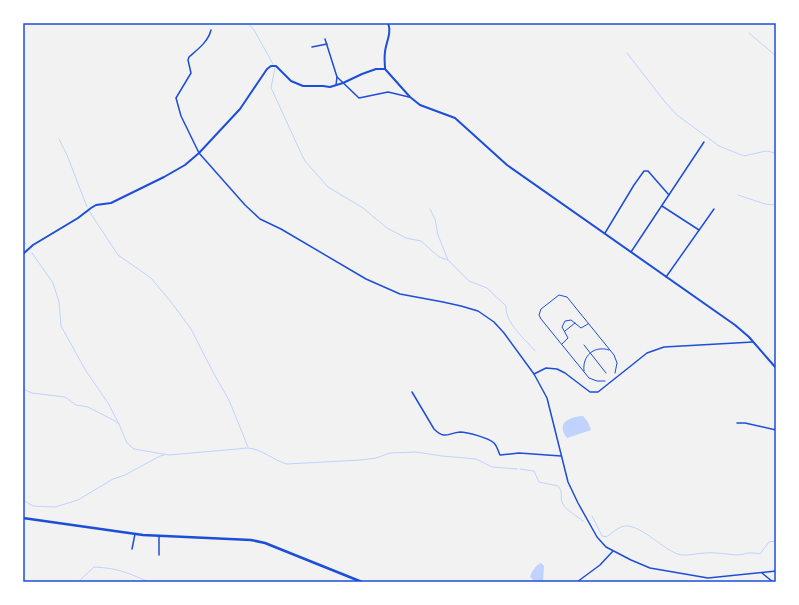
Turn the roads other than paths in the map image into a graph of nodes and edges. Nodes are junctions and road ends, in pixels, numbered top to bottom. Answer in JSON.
{"nodes":[{"id":1,"x":388,"y":23,"type":"edge"},
{"id":2,"x":212,"y":30,"type":"dead end"},
{"id":3,"x":325,"y":39,"type":"dead end"},
{"id":4,"x":327,"y":44,"type":"junction"},
{"id":5,"x":312,"y":47,"type":"dead end"},
{"id":6,"x":385,"y":69,"type":"junction"},
{"id":7,"x":337,"y":77,"type":"junction"},
{"id":8,"x":343,"y":83,"type":"junction"},
{"id":9,"x":336,"y":85,"type":"junction"},
{"id":10,"x":410,"y":98,"type":"junction"},
{"id":11,"x":704,"y":142,"type":"dead end"},
{"id":12,"x":199,"y":153,"type":"junction"},
{"id":13,"x":669,"y":195,"type":"junction"},
{"id":14,"x":662,"y":206,"type":"junction"},
{"id":15,"x":714,"y":209,"type":"dead end"},
{"id":16,"x":699,"y":230,"type":"junction"},
{"id":17,"x":605,"y":233,"type":"junction"},
{"id":18,"x":631,"y":252,"type":"junction"},
{"id":19,"x":23,"y":254,"type":"edge"},
{"id":20,"x":666,"y":277,"type":"junction"},
{"id":21,"x":575,"y":323,"type":"junction"},
{"id":22,"x":588,"y":323,"type":"junction"},
{"id":23,"x":564,"y":332,"type":"junction"},
{"id":24,"x":753,"y":342,"type":"junction"},
{"id":25,"x":562,"y":345,"type":"junction"},
{"id":26,"x":584,"y":345,"type":"dead end"},
{"id":27,"x":610,"y":350,"type":"junction"},
{"id":28,"x":590,"y":353,"type":"junction"},
{"id":29,"x":776,"y":368,"type":"edge"},
{"id":30,"x":584,"y":372,"type":"junction"},
{"id":31,"x":606,"y":373,"type":"dead end"},
{"id":32,"x":615,"y":373,"type":"dead end"},
{"id":33,"x":534,"y":374,"type":"junction"},
{"id":34,"x":605,"y":381,"type":"dead end"},
{"id":35,"x":412,"y":392,"type":"dead end"},
{"id":36,"x":737,"y":423,"type":"dead end"},
{"id":37,"x":776,"y":430,"type":"edge"},
{"id":38,"x":561,"y":456,"type":"junction"},
{"id":39,"x":23,"y":518,"type":"edge"},
{"id":40,"x":135,"y":534,"type":"junction"},
{"id":41,"x":159,"y":536,"type":"junction"},
{"id":42,"x":132,"y":549,"type":"dead end"},
{"id":43,"x":613,"y":551,"type":"junction"},
{"id":44,"x":159,"y":555,"type":"dead end"},
{"id":45,"x":776,"y":571,"type":"edge"},
{"id":46,"x":762,"y":573,"type":"junction"},
{"id":47,"x":362,"y":582,"type":"edge"},
{"id":48,"x":577,"y":582,"type":"edge"},
{"id":49,"x":772,"y":582,"type":"edge"}],
"edges":[{"from":1,"to":6,"type":"street"},
{"from":2,"to":12,"type":"street"},
{"from":3,"to":4,"type":"street"},
{"from":4,"to":5,"type":"street"},
{"from":4,"to":7,"type":"street"},
{"from":6,"to":8,"type":"street"},
{"from":6,"to":10,"type":"street"},
{"from":7,"to":8,"type":"street"},
{"from":7,"to":9,"type":"street"},
{"from":8,"to":9,"type":"street"},
{"from":8,"to":10,"type":"street"},
{"from":9,"to":12,"type":"street"},
{"from":10,"to":17,"type":"street"},
{"from":11,"to":13,"type":"street"},
{"from":12,"to":19,"type":"street"},
{"from":12,"to":33,"type":"street"},
{"from":13,"to":14,"type":"street"},
{"from":13,"to":17,"type":"street"},
{"from":14,"to":16,"type":"street"},
{"from":14,"to":18,"type":"street"},
{"from":15,"to":16,"type":"street"},
{"from":16,"to":20,"type":"street"},
{"from":17,"to":18,"type":"street"},
{"from":18,"to":20,"type":"street"},
{"from":20,"to":24,"type":"street"},
{"from":21,"to":22,"type":"street"},
{"from":21,"to":23,"type":"street"},
{"from":21,"to":23,"type":"street"},
{"from":22,"to":25,"type":"street"},
{"from":22,"to":27,"type":"street"},
{"from":23,"to":25,"type":"street"},
{"from":24,"to":29,"type":"street"},
{"from":24,"to":33,"type":"street"},
{"from":25,"to":30,"type":"street"},
{"from":26,"to":28,"type":"street"},
{"from":27,"to":28,"type":"street"},
{"from":27,"to":32,"type":"street"},
{"from":28,"to":30,"type":"street"},
{"from":28,"to":31,"type":"street"},
{"from":30,"to":34,"type":"street"},
{"from":33,"to":38,"type":"street"},
{"from":35,"to":38,"type":"street"},
{"from":36,"to":37,"type":"street"},
{"from":38,"to":43,"type":"street"},
{"from":39,"to":40,"type":"main road"},
{"from":40,"to":41,"type":"main road"},
{"from":40,"to":42,"type":"street"},
{"from":41,"to":44,"type":"street"},
{"from":41,"to":47,"type":"main road"},
{"from":43,"to":46,"type":"street"},
{"from":43,"to":48,"type":"street"},
{"from":45,"to":46,"type":"street"},
{"from":46,"to":49,"type":"street"}]}
